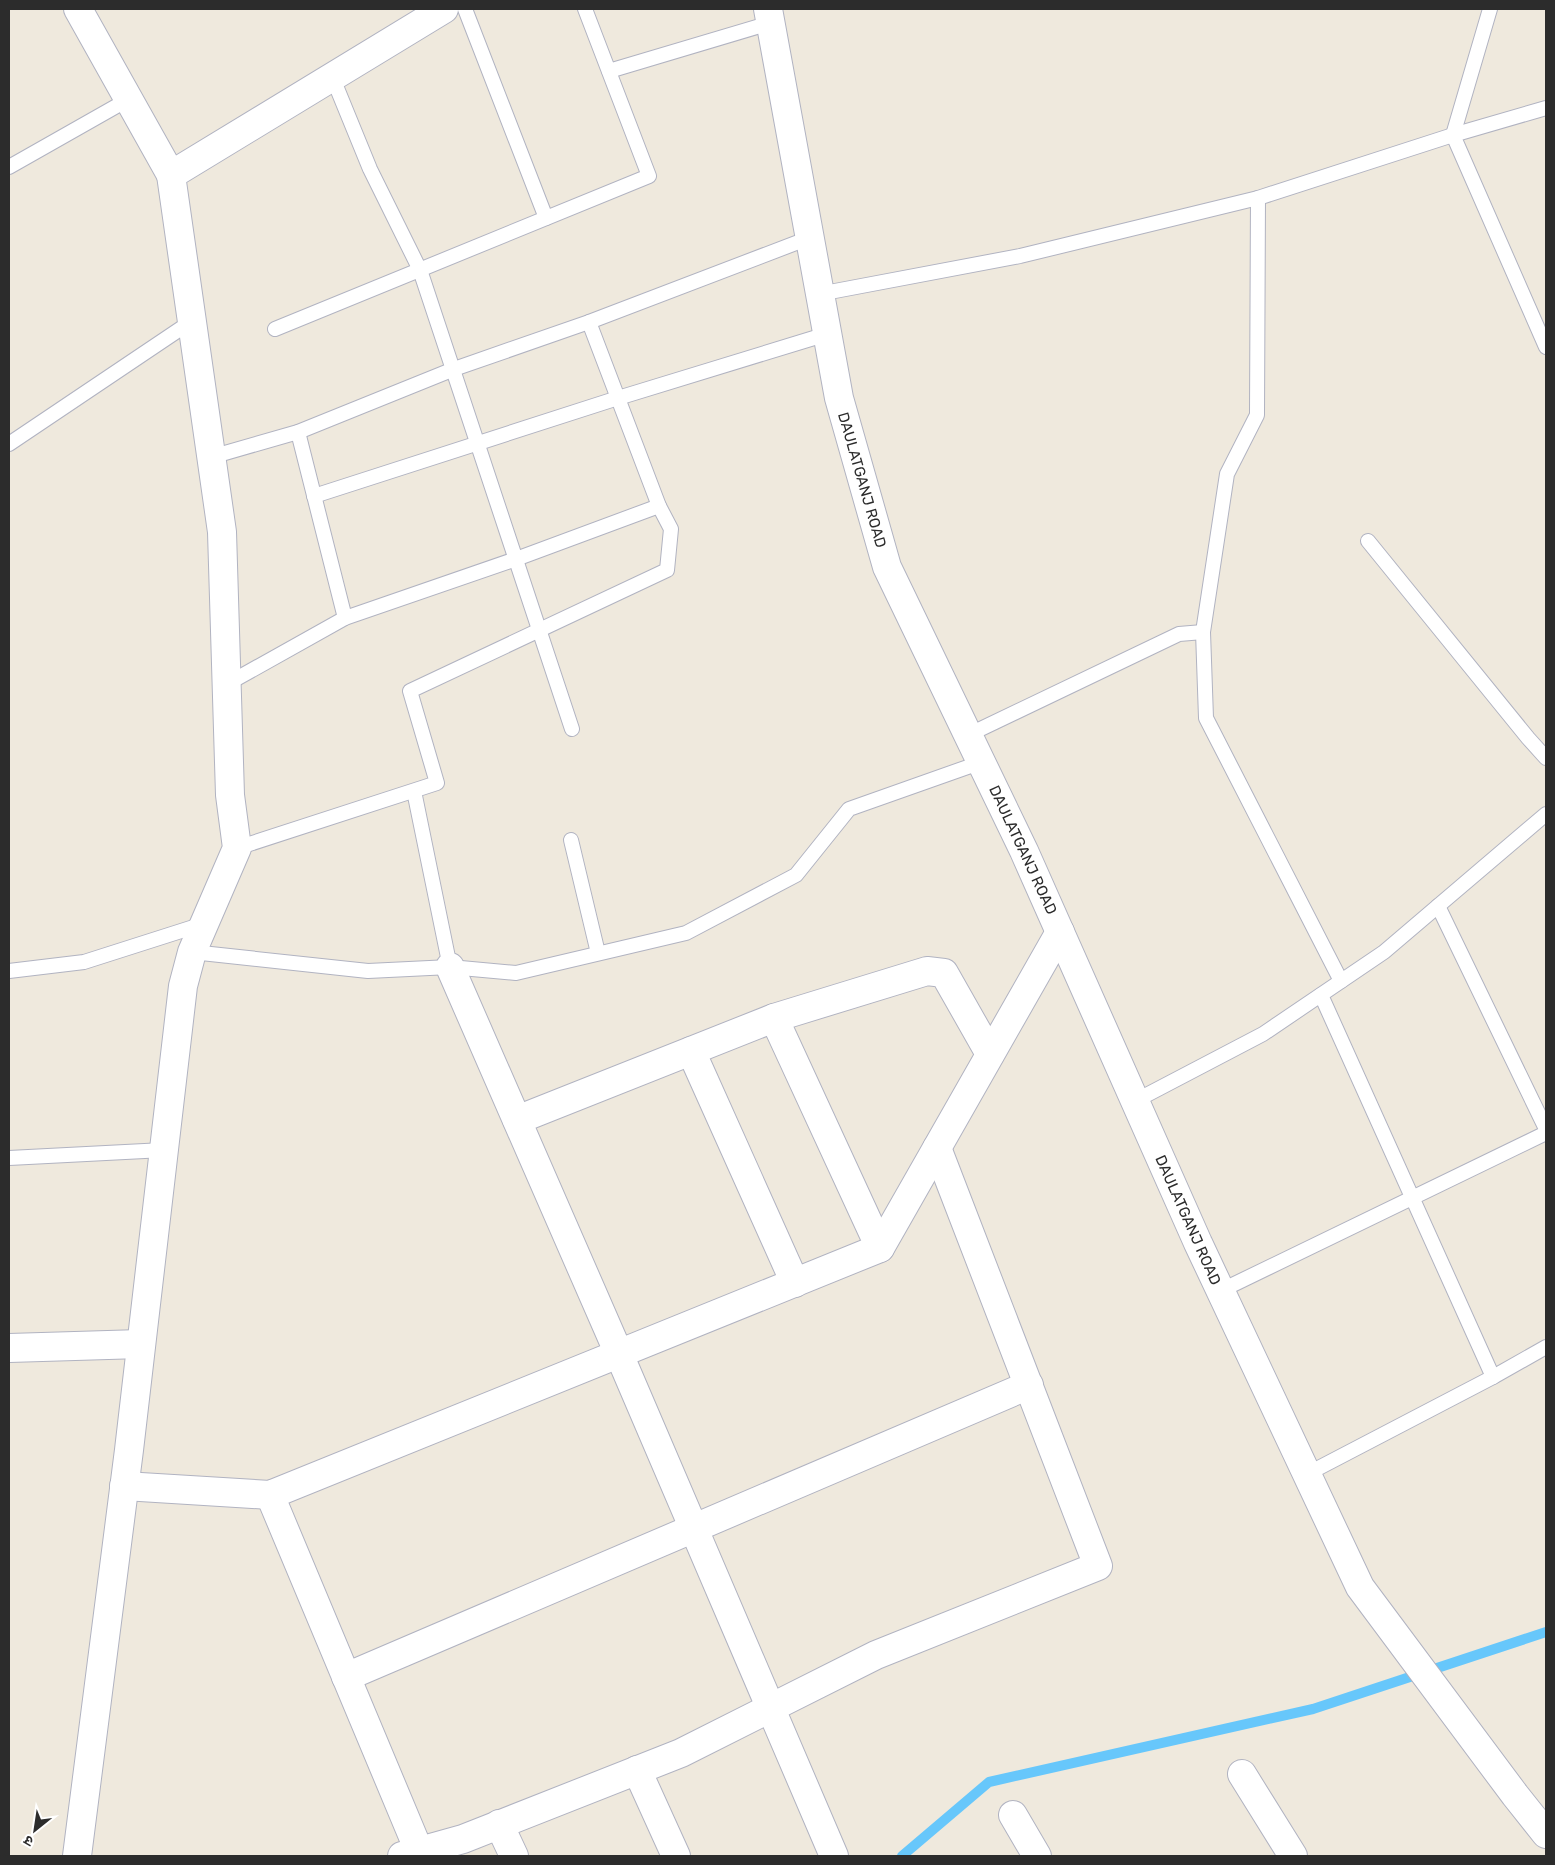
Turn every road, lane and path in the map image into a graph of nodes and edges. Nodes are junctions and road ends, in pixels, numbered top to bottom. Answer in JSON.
{"nodes":[{"id":1,"x":78,"y":9,"type":"edge"},
{"id":2,"x":444,"y":9,"type":"edge"},
{"id":3,"x":465,"y":9,"type":"edge"},
{"id":4,"x":585,"y":9,"type":"edge"},
{"id":5,"x":1490,"y":9,"type":"edge"},
{"id":6,"x":769,"y":16,"type":"edge"},
{"id":7,"x":608,"y":71,"type":"junction"},
{"id":8,"x":332,"y":76,"type":"junction"},
{"id":9,"x":129,"y":99,"type":"junction"},
{"id":10,"x":1546,"y":108,"type":"edge"},
{"id":11,"x":1453,"y":135,"type":"junction"},
{"id":12,"x":9,"y":168,"type":"edge"},
{"id":13,"x":171,"y":174,"type":"junction"},
{"id":14,"x":1258,"y":198,"type":"junction"},
{"id":15,"x":546,"y":218,"type":"junction"},
{"id":16,"x":809,"y":238,"type":"junction"},
{"id":17,"x":420,"y":270,"type":"junction"},
{"id":18,"x":819,"y":294,"type":"junction"},
{"id":19,"x":192,"y":322,"type":"junction"},
{"id":20,"x":589,"y":322,"type":"junction"},
{"id":21,"x":275,"y":329,"type":"dead end"},
{"id":22,"x":827,"y":334,"type":"junction"},
{"id":23,"x":1546,"y":346,"type":"edge"},
{"id":24,"x":454,"y":369,"type":"junction"},
{"id":25,"x":618,"y":398,"type":"junction"},
{"id":26,"x":298,"y":432,"type":"junction"},
{"id":27,"x":9,"y":444,"type":"edge"},
{"id":28,"x":479,"y":444,"type":"junction"},
{"id":29,"x":211,"y":457,"type":"junction"},
{"id":30,"x":314,"y":496,"type":"junction"},
{"id":31,"x":659,"y":506,"type":"junction"},
{"id":32,"x":1368,"y":541,"type":"dead end"},
{"id":33,"x":516,"y":559,"type":"junction"},
{"id":34,"x":345,"y":618,"type":"junction"},
{"id":35,"x":540,"y":630,"type":"junction"},
{"id":36,"x":1203,"y":632,"type":"junction"},
{"id":37,"x":227,"y":684,"type":"junction"},
{"id":38,"x":572,"y":729,"type":"dead end"},
{"id":39,"x":968,"y":735,"type":"junction"},
{"id":40,"x":1546,"y":758,"type":"edge"},
{"id":41,"x":982,"y":762,"type":"junction"},
{"id":42,"x":414,"y":790,"type":"junction"},
{"id":43,"x":1546,"y":814,"type":"edge"},
{"id":44,"x":571,"y":840,"type":"dead end"},
{"id":45,"x":237,"y":848,"type":"junction"},
{"id":46,"x":1438,"y":906,"type":"junction"},
{"id":47,"x":204,"y":924,"type":"junction"},
{"id":48,"x":1060,"y":932,"type":"junction"},
{"id":49,"x":192,"y":952,"type":"junction"},
{"id":50,"x":598,"y":954,"type":"junction"},
{"id":51,"x":450,"y":967,"type":"junction"},
{"id":52,"x":9,"y":971,"type":"edge"},
{"id":53,"x":1341,"y":981,"type":"junction"},
{"id":54,"x":1320,"y":995,"type":"junction"},
{"id":55,"x":774,"y":1018,"type":"junction"},
{"id":56,"x":691,"y":1051,"type":"junction"},
{"id":57,"x":990,"y":1054,"type":"junction"},
{"id":58,"x":1135,"y":1101,"type":"junction"},
{"id":59,"x":517,"y":1120,"type":"junction"},
{"id":60,"x":1546,"y":1129,"type":"edge"},
{"id":61,"x":1546,"y":1133,"type":"edge"},
{"id":62,"x":937,"y":1148,"type":"junction"},
{"id":63,"x":164,"y":1150,"type":"junction"},
{"id":64,"x":9,"y":1158,"type":"edge"},
{"id":65,"x":1412,"y":1198,"type":"junction"},
{"id":66,"x":880,"y":1248,"type":"junction"},
{"id":67,"x":795,"y":1283,"type":"junction"},
{"id":68,"x":1220,"y":1291,"type":"junction"},
{"id":69,"x":141,"y":1344,"type":"junction"},
{"id":70,"x":1546,"y":1347,"type":"edge"},
{"id":71,"x":9,"y":1348,"type":"edge"},
{"id":72,"x":619,"y":1354,"type":"junction"},
{"id":73,"x":1494,"y":1377,"type":"junction"},
{"id":74,"x":1029,"y":1385,"type":"junction"},
{"id":75,"x":1306,"y":1474,"type":"junction"},
{"id":76,"x":124,"y":1486,"type":"junction"},
{"id":77,"x":270,"y":1495,"type":"junction"},
{"id":78,"x":693,"y":1529,"type":"junction"},
{"id":79,"x":346,"y":1677,"type":"junction"},
{"id":80,"x":770,"y":1708,"type":"junction"},
{"id":81,"x":637,"y":1770,"type":"junction"},
{"id":82,"x":1242,"y":1774,"type":"dead end"},
{"id":83,"x":1013,"y":1815,"type":"dead end"},
{"id":84,"x":500,"y":1824,"type":"junction"},
{"id":85,"x":1546,"y":1834,"type":"edge"},
{"id":86,"x":411,"y":1854,"type":"edge"},
{"id":87,"x":77,"y":1856,"type":"edge"},
{"id":88,"x":514,"y":1856,"type":"edge"},
{"id":89,"x":676,"y":1856,"type":"edge"},
{"id":90,"x":834,"y":1856,"type":"edge"},
{"id":91,"x":1037,"y":1856,"type":"edge"},
{"id":92,"x":1293,"y":1856,"type":"edge"}],
"edges":[{"from":1,"to":9,"type":"street"},
{"from":2,"to":8,"type":"street"},
{"from":3,"to":15,"type":"lane"},
{"from":4,"to":7,"type":"lane"},
{"from":5,"to":11,"type":"lane"},
{"from":6,"to":7,"type":"lane"},
{"from":6,"to":16,"type":"street","name":"DAULATGANJ ROAD"},
{"from":7,"to":15,"type":"lane"},
{"from":8,"to":13,"type":"street"},
{"from":8,"to":17,"type":"lane"},
{"from":9,"to":12,"type":"lane"},
{"from":9,"to":13,"type":"street"},
{"from":10,"to":11,"type":"lane"},
{"from":11,"to":14,"type":"lane"},
{"from":11,"to":23,"type":"lane"},
{"from":13,"to":19,"type":"street"},
{"from":14,"to":18,"type":"lane"},
{"from":14,"to":36,"type":"lane"},
{"from":15,"to":17,"type":"lane"},
{"from":16,"to":18,"type":"street","name":"DAULATGANJ ROAD"},
{"from":16,"to":20,"type":"lane"},
{"from":17,"to":21,"type":"lane"},
{"from":17,"to":24,"type":"lane"},
{"from":18,"to":22,"type":"street","name":"DAULATGANJ ROAD"},
{"from":19,"to":27,"type":"lane"},
{"from":19,"to":29,"type":"street"},
{"from":20,"to":24,"type":"lane"},
{"from":20,"to":25,"type":"lane"},
{"from":22,"to":25,"type":"lane"},
{"from":22,"to":39,"type":"street","name":"DAULATGANJ ROAD"},
{"from":24,"to":26,"type":"lane"},
{"from":24,"to":28,"type":"lane"},
{"from":25,"to":28,"type":"lane"},
{"from":25,"to":31,"type":"lane"},
{"from":26,"to":29,"type":"lane"},
{"from":26,"to":30,"type":"lane"},
{"from":28,"to":30,"type":"lane"},
{"from":28,"to":33,"type":"lane"},
{"from":29,"to":37,"type":"street"},
{"from":30,"to":34,"type":"lane"},
{"from":31,"to":33,"type":"lane"},
{"from":31,"to":35,"type":"lane"},
{"from":32,"to":40,"type":"lane"},
{"from":33,"to":34,"type":"lane"},
{"from":33,"to":35,"type":"lane"},
{"from":34,"to":37,"type":"lane"},
{"from":35,"to":38,"type":"lane"},
{"from":35,"to":42,"type":"lane"},
{"from":36,"to":39,"type":"lane"},
{"from":36,"to":53,"type":"lane"},
{"from":37,"to":45,"type":"street"},
{"from":39,"to":41,"type":"street","name":"DAULATGANJ ROAD"},
{"from":41,"to":48,"type":"street","name":"DAULATGANJ ROAD"},
{"from":41,"to":50,"type":"lane"},
{"from":42,"to":45,"type":"lane"},
{"from":42,"to":51,"type":"lane"},
{"from":43,"to":46,"type":"lane"},
{"from":44,"to":50,"type":"lane"},
{"from":45,"to":47,"type":"street"},
{"from":46,"to":53,"type":"lane"},
{"from":46,"to":60,"type":"lane"},
{"from":47,"to":49,"type":"street"},
{"from":47,"to":52,"type":"lane"},
{"from":48,"to":57,"type":"street"},
{"from":48,"to":58,"type":"street","name":"DAULATGANJ ROAD"},
{"from":49,"to":51,"type":"lane"},
{"from":49,"to":63,"type":"street"},
{"from":50,"to":51,"type":"lane"},
{"from":51,"to":59,"type":"street"},
{"from":53,"to":54,"type":"lane"},
{"from":54,"to":58,"type":"lane"},
{"from":54,"to":65,"type":"lane"},
{"from":55,"to":56,"type":"street"},
{"from":55,"to":57,"type":"street"},
{"from":55,"to":66,"type":"street"},
{"from":56,"to":59,"type":"street"},
{"from":56,"to":67,"type":"street"},
{"from":57,"to":62,"type":"street"},
{"from":58,"to":68,"type":"street","name":"DAULATGANJ ROAD"},
{"from":59,"to":72,"type":"street"},
{"from":61,"to":65,"type":"lane"},
{"from":62,"to":66,"type":"street"},
{"from":62,"to":74,"type":"street"},
{"from":63,"to":64,"type":"lane"},
{"from":63,"to":69,"type":"street"},
{"from":65,"to":68,"type":"lane"},
{"from":65,"to":73,"type":"lane"},
{"from":66,"to":67,"type":"street"},
{"from":67,"to":72,"type":"street"},
{"from":68,"to":75,"type":"street","name":"DAULATGANJ ROAD"},
{"from":69,"to":71,"type":"street"},
{"from":69,"to":76,"type":"street"},
{"from":70,"to":73,"type":"lane"},
{"from":72,"to":77,"type":"street"},
{"from":72,"to":78,"type":"street"},
{"from":73,"to":75,"type":"lane"},
{"from":74,"to":78,"type":"street"},
{"from":74,"to":80,"type":"street"},
{"from":75,"to":85,"type":"street","name":"DAULATGANJ ROAD"},
{"from":76,"to":77,"type":"street"},
{"from":76,"to":87,"type":"street"},
{"from":77,"to":79,"type":"street"},
{"from":78,"to":79,"type":"street"},
{"from":78,"to":80,"type":"street"},
{"from":79,"to":86,"type":"street"},
{"from":80,"to":81,"type":"street"},
{"from":80,"to":90,"type":"street"},
{"from":81,"to":84,"type":"street"},
{"from":81,"to":89,"type":"street"},
{"from":82,"to":92,"type":"street"},
{"from":83,"to":91,"type":"street"},
{"from":84,"to":86,"type":"street"},
{"from":84,"to":88,"type":"street"}]}
